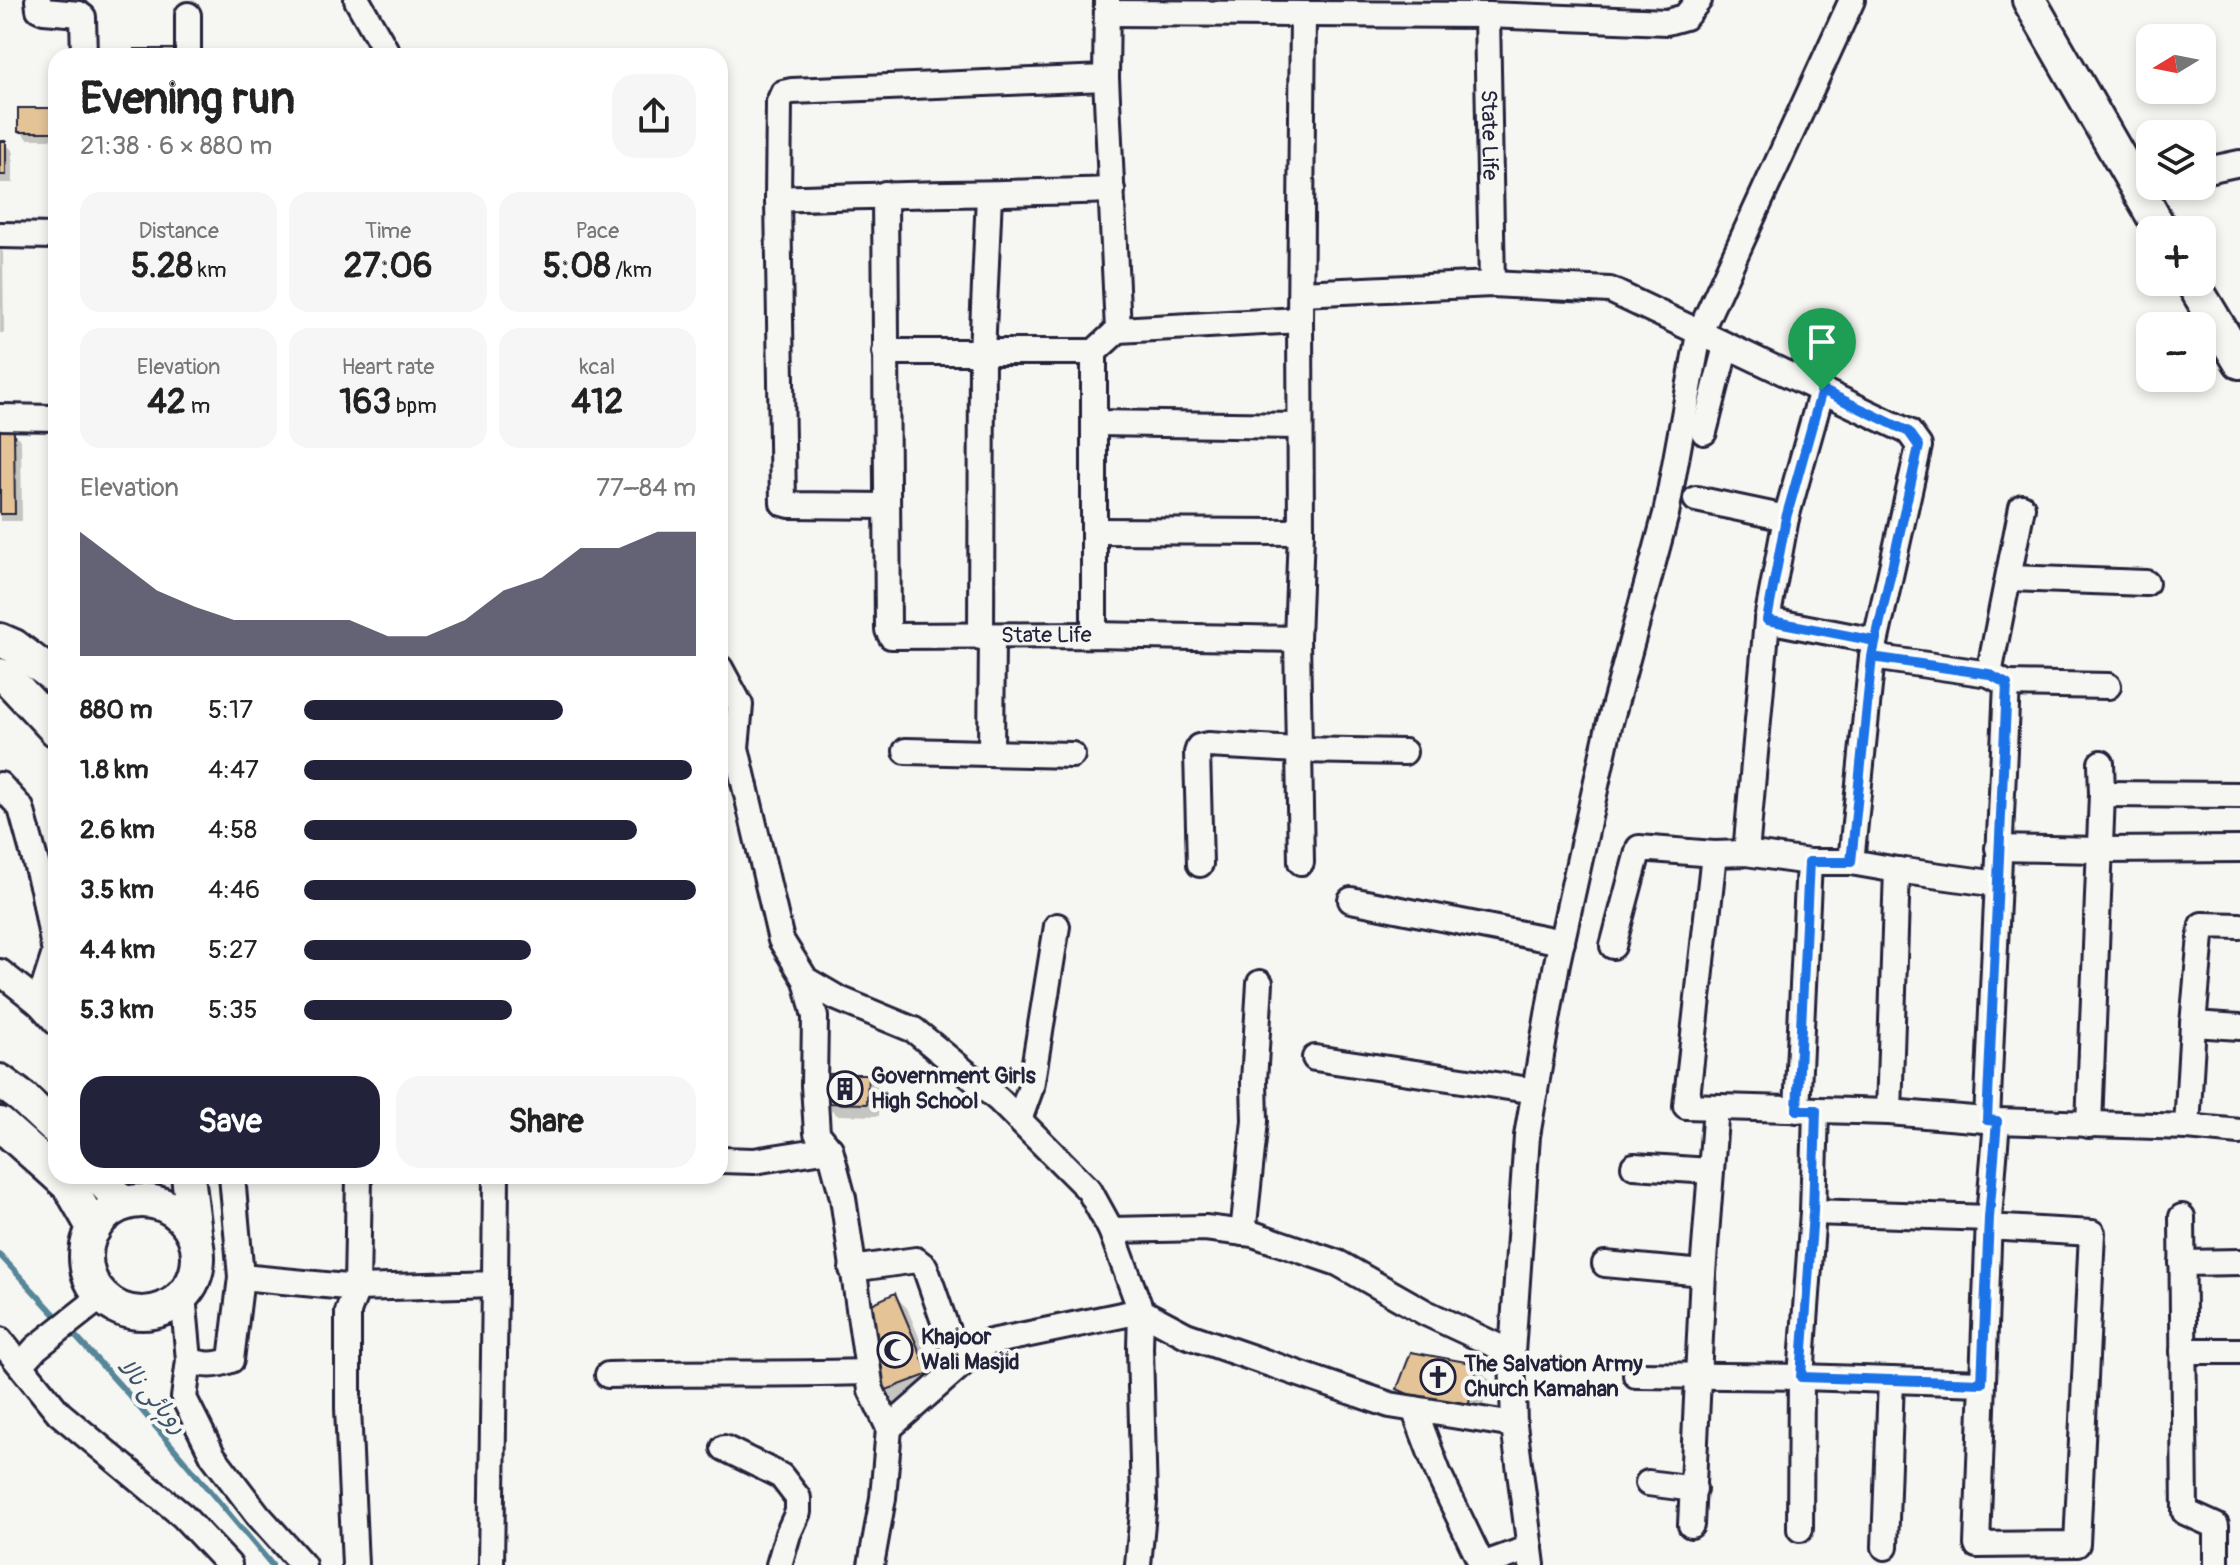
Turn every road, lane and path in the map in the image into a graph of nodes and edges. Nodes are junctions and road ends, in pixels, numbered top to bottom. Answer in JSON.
{"nodes":[{"id":1,"x":38,"y":0,"type":"edge"},
{"id":2,"x":357,"y":0,"type":"edge"},
{"id":3,"x":1699,"y":0,"type":"edge"},
{"id":4,"x":1852,"y":0,"type":"edge"},
{"id":5,"x":2029,"y":0,"type":"edge"},
{"id":6,"x":1107,"y":6,"type":"edge"},
{"id":7,"x":188,"y":15,"type":"dead end"},
{"id":8,"x":1303,"y":15,"type":"junction"},
{"id":9,"x":1487,"y":15,"type":"junction"},
{"id":10,"x":84,"y":48,"type":"edge"},
{"id":11,"x":188,"y":48,"type":"edge"},
{"id":12,"x":384,"y":48,"type":"edge"},
{"id":13,"x":1106,"y":78,"type":"junction"},
{"id":14,"x":2240,"y":163,"type":"edge"},
{"id":15,"x":2216,"y":168,"type":"edge"},
{"id":16,"x":2136,"y":174,"type":"edge"},
{"id":17,"x":1112,"y":190,"type":"junction"},
{"id":18,"x":885,"y":194,"type":"junction"},
{"id":19,"x":989,"y":195,"type":"junction"},
{"id":20,"x":778,"y":199,"type":"junction"},
{"id":21,"x":0,"y":235,"type":"edge"},
{"id":22,"x":48,"y":236,"type":"edge"},
{"id":23,"x":1492,"y":284,"type":"junction"},
{"id":24,"x":1301,"y":293,"type":"junction"},
{"id":25,"x":2200,"y":296,"type":"edge"},
{"id":26,"x":1300,"y":320,"type":"junction"},
{"id":27,"x":1118,"y":330,"type":"junction"},
{"id":28,"x":1699,"y":334,"type":"junction"},
{"id":29,"x":1726,"y":346,"type":"junction"},
{"id":30,"x":885,"y":352,"type":"junction"},
{"id":31,"x":1094,"y":352,"type":"junction"},
{"id":32,"x":982,"y":353,"type":"junction"},
{"id":33,"x":2240,"y":362,"type":"edge"},
{"id":34,"x":1822,"y":390,"type":"junction"},
{"id":35,"x":0,"y":417,"type":"edge"},
{"id":36,"x":48,"y":418,"type":"edge"},
{"id":37,"x":1095,"y":423,"type":"junction"},
{"id":38,"x":1300,"y":426,"type":"junction"},
{"id":39,"x":1704,"y":432,"type":"dead end"},
{"id":40,"x":1696,"y":499,"type":"dead end"},
{"id":41,"x":887,"y":506,"type":"junction"},
{"id":42,"x":2022,"y":507,"type":"dead end"},
{"id":43,"x":1786,"y":518,"type":"junction"},
{"id":44,"x":1095,"y":531,"type":"junction"},
{"id":45,"x":1301,"y":532,"type":"junction"},
{"id":46,"x":2009,"y":578,"type":"junction"},
{"id":47,"x":2146,"y":583,"type":"dead end"},
{"id":48,"x":1767,"y":620,"type":"junction"},
{"id":49,"x":1094,"y":635,"type":"junction"},
{"id":50,"x":986,"y":637,"type":"junction"},
{"id":51,"x":1297,"y":639,"type":"junction"},
{"id":52,"x":0,"y":640,"type":"edge"},
{"id":53,"x":1873,"y":649,"type":"junction"},
{"id":54,"x":48,"y":672,"type":"edge"},
{"id":55,"x":0,"y":675,"type":"edge"},
{"id":56,"x":1998,"y":679,"type":"junction"},
{"id":57,"x":728,"y":683,"type":"edge"},
{"id":58,"x":2108,"y":686,"type":"dead end"},
{"id":59,"x":48,"y":722,"type":"edge"},
{"id":60,"x":728,"y":748,"type":"edge"},
{"id":61,"x":1298,"y":750,"type":"junction"},
{"id":62,"x":906,"y":751,"type":"dead end"},
{"id":63,"x":991,"y":752,"type":"junction"},
{"id":64,"x":1404,"y":752,"type":"dead end"},
{"id":65,"x":1072,"y":755,"type":"dead end"},
{"id":66,"x":2101,"y":763,"type":"dead end"},
{"id":67,"x":0,"y":785,"type":"edge"},
{"id":68,"x":2102,"y":794,"type":"junction"},
{"id":69,"x":2240,"y":795,"type":"edge"},
{"id":70,"x":1998,"y":848,"type":"junction"},
{"id":71,"x":2240,"y":849,"type":"edge"},
{"id":72,"x":2100,"y":850,"type":"junction"},
{"id":73,"x":1746,"y":853,"type":"junction"},
{"id":74,"x":1714,"y":854,"type":"junction"},
{"id":75,"x":1301,"y":862,"type":"dead end"},
{"id":76,"x":1809,"y":862,"type":"junction"},
{"id":77,"x":1851,"y":862,"type":"junction"},
{"id":78,"x":1200,"y":864,"type":"dead end"},
{"id":79,"x":1897,"y":870,"type":"junction"},
{"id":80,"x":1998,"y":884,"type":"junction"},
{"id":81,"x":1351,"y":900,"type":"dead end"},
{"id":82,"x":48,"y":916,"type":"edge"},
{"id":83,"x":1057,"y":926,"type":"dead end"},
{"id":84,"x":2240,"y":926,"type":"edge"},
{"id":85,"x":1562,"y":942,"type":"junction"},
{"id":86,"x":1613,"y":946,"type":"dead end"},
{"id":87,"x":0,"y":972,"type":"edge"},
{"id":88,"x":48,"y":975,"type":"edge"},
{"id":89,"x":806,"y":980,"type":"junction"},
{"id":90,"x":1260,"y":983,"type":"dead end"},
{"id":91,"x":39,"y":1003,"type":"junction"},
{"id":92,"x":48,"y":1013,"type":"edge"},
{"id":93,"x":2193,"y":1024,"type":"junction"},
{"id":94,"x":2240,"y":1027,"type":"edge"},
{"id":95,"x":1315,"y":1058,"type":"dead end"},
{"id":96,"x":12,"y":1089,"type":"edge"},
{"id":97,"x":1535,"y":1091,"type":"junction"},
{"id":98,"x":48,"y":1106,"type":"edge"},
{"id":99,"x":1716,"y":1107,"type":"junction"},
{"id":100,"x":1806,"y":1110,"type":"junction"},
{"id":101,"x":1889,"y":1112,"type":"junction"},
{"id":102,"x":1019,"y":1120,"type":"junction"},
{"id":103,"x":1992,"y":1121,"type":"junction"},
{"id":104,"x":48,"y":1122,"type":"edge"},
{"id":105,"x":0,"y":1124,"type":"edge"},
{"id":106,"x":2089,"y":1125,"type":"junction"},
{"id":107,"x":2187,"y":1127,"type":"junction"},
{"id":108,"x":2240,"y":1132,"type":"edge"},
{"id":109,"x":830,"y":1149,"type":"junction"},
{"id":110,"x":728,"y":1160,"type":"edge"},
{"id":111,"x":1634,"y":1166,"type":"dead end"},
{"id":112,"x":48,"y":1167,"type":"edge"},
{"id":113,"x":1710,"y":1171,"type":"junction"},
{"id":114,"x":67,"y":1184,"type":"edge"},
{"id":115,"x":118,"y":1184,"type":"edge"},
{"id":116,"x":189,"y":1184,"type":"edge"},
{"id":117,"x":233,"y":1184,"type":"edge"},
{"id":118,"x":359,"y":1184,"type":"edge"},
{"id":119,"x":496,"y":1184,"type":"edge"},
{"id":120,"x":142,"y":1194,"type":"edge"},
{"id":121,"x":1813,"y":1212,"type":"junction"},
{"id":122,"x":2182,"y":1217,"type":"dead end"},
{"id":123,"x":1988,"y":1222,"type":"junction"},
{"id":124,"x":94,"y":1229,"type":"junction"},
{"id":125,"x":1111,"y":1230,"type":"junction"},
{"id":126,"x":1243,"y":1233,"type":"junction"},
{"id":127,"x":196,"y":1242,"type":"junction"},
{"id":128,"x":2240,"y":1262,"type":"edge"},
{"id":129,"x":2182,"y":1263,"type":"junction"},
{"id":130,"x":1605,"y":1264,"type":"dead end"},
{"id":131,"x":852,"y":1269,"type":"junction"},
{"id":132,"x":1703,"y":1273,"type":"junction"},
{"id":133,"x":241,"y":1277,"type":"junction"},
{"id":134,"x":495,"y":1284,"type":"junction"},
{"id":135,"x":357,"y":1288,"type":"junction"},
{"id":136,"x":183,"y":1295,"type":"junction"},
{"id":137,"x":102,"y":1296,"type":"junction"},
{"id":138,"x":1141,"y":1311,"type":"junction"},
{"id":139,"x":0,"y":1340,"type":"edge"},
{"id":140,"x":2183,"y":1351,"type":"junction"},
{"id":141,"x":2240,"y":1351,"type":"edge"},
{"id":142,"x":1512,"y":1353,"type":"junction"},
{"id":143,"x":29,"y":1357,"type":"junction"},
{"id":144,"x":189,"y":1360,"type":"junction"},
{"id":145,"x":959,"y":1365,"type":"junction"},
{"id":146,"x":868,"y":1372,"type":"junction"},
{"id":147,"x":608,"y":1375,"type":"dead end"},
{"id":148,"x":1636,"y":1375,"type":"dead end"},
{"id":149,"x":1699,"y":1375,"type":"junction"},
{"id":150,"x":1801,"y":1377,"type":"junction"},
{"id":151,"x":1891,"y":1380,"type":"junction"},
{"id":152,"x":1982,"y":1383,"type":"junction"},
{"id":153,"x":1414,"y":1409,"type":"junction"},
{"id":154,"x":1514,"y":1425,"type":"junction"},
{"id":155,"x":889,"y":1428,"type":"junction"},
{"id":156,"x":724,"y":1448,"type":"dead end"},
{"id":157,"x":1648,"y":1483,"type":"dead end"},
{"id":158,"x":1694,"y":1489,"type":"junction"},
{"id":159,"x":1691,"y":1525,"type":"dead end"},
{"id":160,"x":1800,"y":1529,"type":"dead end"},
{"id":161,"x":1885,"y":1547,"type":"dead end"},
{"id":162,"x":1531,"y":1556,"type":"edge"},
{"id":163,"x":229,"y":1565,"type":"edge"},
{"id":164,"x":303,"y":1565,"type":"edge"},
{"id":165,"x":355,"y":1565,"type":"edge"},
{"id":166,"x":491,"y":1565,"type":"edge"},
{"id":167,"x":779,"y":1565,"type":"edge"},
{"id":168,"x":871,"y":1565,"type":"edge"},
{"id":169,"x":1138,"y":1565,"type":"edge"},
{"id":170,"x":2216,"y":1565,"type":"edge"}],
"edges":[{"from":1,"to":10,"type":"street"},
{"from":2,"to":12,"type":"street"},
{"from":3,"to":9,"type":"street"},
{"from":4,"to":28,"type":"street"},
{"from":5,"to":16,"type":"main road"},
{"from":6,"to":8,"type":"street"},
{"from":6,"to":13,"type":"street"},
{"from":7,"to":11,"type":"street"},
{"from":8,"to":9,"type":"street"},
{"from":8,"to":24,"type":"street"},
{"from":9,"to":23,"type":"street","name":"State Life"},
{"from":13,"to":17,"type":"street"},
{"from":13,"to":20,"type":"street"},
{"from":14,"to":15,"type":"street"},
{"from":17,"to":19,"type":"street"},
{"from":17,"to":27,"type":"street"},
{"from":18,"to":19,"type":"street"},
{"from":18,"to":20,"type":"street"},
{"from":18,"to":30,"type":"street","name":"State Life"},
{"from":19,"to":32,"type":"street"},
{"from":20,"to":41,"type":"street"},
{"from":21,"to":22,"type":"street"},
{"from":23,"to":24,"type":"street"},
{"from":23,"to":28,"type":"street"},
{"from":24,"to":26,"type":"street"},
{"from":25,"to":33,"type":"main road"},
{"from":26,"to":27,"type":"street"},
{"from":26,"to":38,"type":"street"},
{"from":27,"to":31,"type":"street"},
{"from":28,"to":29,"type":"street"},
{"from":28,"to":85,"type":"street"},
{"from":29,"to":34,"type":"street"},
{"from":29,"to":39,"type":"street"},
{"from":30,"to":32,"type":"street"},
{"from":30,"to":41,"type":"street","name":"State Life"},
{"from":31,"to":32,"type":"street"},
{"from":31,"to":37,"type":"street"},
{"from":32,"to":50,"type":"street"},
{"from":34,"to":43,"type":"street"},
{"from":34,"to":53,"type":"street"},
{"from":35,"to":36,"type":"street"},
{"from":37,"to":38,"type":"street"},
{"from":37,"to":44,"type":"street"},
{"from":38,"to":45,"type":"street"},
{"from":40,"to":43,"type":"street"},
{"from":41,"to":50,"type":"street","name":"State Life"},
{"from":42,"to":46,"type":"street"},
{"from":43,"to":48,"type":"street"},
{"from":44,"to":45,"type":"street"},
{"from":44,"to":49,"type":"street"},
{"from":45,"to":51,"type":"street"},
{"from":46,"to":47,"type":"street"},
{"from":46,"to":56,"type":"street"},
{"from":48,"to":53,"type":"street"},
{"from":48,"to":73,"type":"street"},
{"from":49,"to":50,"type":"street","name":"State Life"},
{"from":49,"to":51,"type":"street","name":"State Life"},
{"from":50,"to":63,"type":"street"},
{"from":51,"to":61,"type":"street"},
{"from":52,"to":54,"type":"main road"},
{"from":53,"to":56,"type":"street"},
{"from":53,"to":77,"type":"street"},
{"from":55,"to":59,"type":"main road"},
{"from":56,"to":58,"type":"street"},
{"from":56,"to":70,"type":"street"},
{"from":57,"to":60,"type":"street"},
{"from":60,"to":89,"type":"street"},
{"from":61,"to":64,"type":"street"},
{"from":61,"to":75,"type":"street"},
{"from":61,"to":78,"type":"street"},
{"from":62,"to":63,"type":"street"},
{"from":63,"to":65,"type":"street"},
{"from":66,"to":68,"type":"street"},
{"from":67,"to":82,"type":"street"},
{"from":68,"to":69,"type":"street"},
{"from":68,"to":72,"type":"street"},
{"from":70,"to":72,"type":"street"},
{"from":70,"to":80,"type":"street"},
{"from":71,"to":72,"type":"street"},
{"from":72,"to":106,"type":"street"},
{"from":73,"to":74,"type":"street"},
{"from":73,"to":76,"type":"street"},
{"from":74,"to":86,"type":"street"},
{"from":74,"to":99,"type":"street"},
{"from":76,"to":77,"type":"street"},
{"from":76,"to":100,"type":"street"},
{"from":77,"to":79,"type":"street"},
{"from":79,"to":80,"type":"street"},
{"from":79,"to":101,"type":"street"},
{"from":80,"to":103,"type":"street"},
{"from":81,"to":85,"type":"street"},
{"from":83,"to":102,"type":"street"},
{"from":84,"to":93,"type":"street"},
{"from":85,"to":97,"type":"street"},
{"from":87,"to":91,"type":"street"},
{"from":88,"to":91,"type":"street"},
{"from":89,"to":102,"type":"street"},
{"from":89,"to":109,"type":"street"},
{"from":90,"to":126,"type":"street"},
{"from":91,"to":92,"type":"street"},
{"from":93,"to":94,"type":"street"},
{"from":93,"to":107,"type":"street"},
{"from":95,"to":97,"type":"street"},
{"from":96,"to":98,"type":"main road"},
{"from":96,"to":104,"type":"main road"},
{"from":97,"to":142,"type":"street"},
{"from":99,"to":100,"type":"street"},
{"from":99,"to":113,"type":"street"},
{"from":100,"to":101,"type":"street"},
{"from":100,"to":121,"type":"street"},
{"from":101,"to":103,"type":"street"},
{"from":102,"to":125,"type":"street"},
{"from":103,"to":106,"type":"street"},
{"from":103,"to":123,"type":"street"},
{"from":105,"to":112,"type":"main road"},
{"from":106,"to":107,"type":"street"},
{"from":107,"to":108,"type":"street"},
{"from":109,"to":110,"type":"street"},
{"from":109,"to":131,"type":"street"},
{"from":111,"to":113,"type":"street"},
{"from":113,"to":132,"type":"street"},
{"from":114,"to":124,"type":"main road"},
{"from":115,"to":120,"type":"main road"},
{"from":116,"to":127,"type":"main road"},
{"from":117,"to":133,"type":"street"},
{"from":118,"to":135,"type":"street"},
{"from":119,"to":134,"type":"street"},
{"from":120,"to":124,"type":"main road"},
{"from":120,"to":127,"type":"main road"},
{"from":121,"to":123,"type":"street"},
{"from":121,"to":150,"type":"street"},
{"from":122,"to":129,"type":"street"},
{"from":123,"to":152,"type":"street"},
{"from":123,"to":152,"type":"street"},
{"from":124,"to":137,"type":"main road"},
{"from":125,"to":126,"type":"street"},
{"from":125,"to":138,"type":"street"},
{"from":126,"to":142,"type":"street"},
{"from":127,"to":136,"type":"main road"},
{"from":128,"to":129,"type":"street"},
{"from":129,"to":140,"type":"street"},
{"from":130,"to":132,"type":"street"},
{"from":131,"to":145,"type":"street"},
{"from":131,"to":146,"type":"street"},
{"from":132,"to":149,"type":"street"},
{"from":133,"to":135,"type":"street"},
{"from":133,"to":144,"type":"street"},
{"from":134,"to":135,"type":"street"},
{"from":134,"to":166,"type":"street"},
{"from":135,"to":165,"type":"street"},
{"from":136,"to":137,"type":"main road"},
{"from":136,"to":144,"type":"street"},
{"from":137,"to":143,"type":"street"},
{"from":138,"to":145,"type":"street"},
{"from":138,"to":153,"type":"street"},
{"from":138,"to":169,"type":"street"},
{"from":139,"to":143,"type":"street"},
{"from":140,"to":141,"type":"street"},
{"from":140,"to":170,"type":"street"},
{"from":142,"to":154,"type":"street"},
{"from":143,"to":163,"type":"street"},
{"from":144,"to":164,"type":"street"},
{"from":145,"to":155,"type":"street"},
{"from":146,"to":147,"type":"street"},
{"from":146,"to":155,"type":"street"},
{"from":148,"to":149,"type":"street"},
{"from":149,"to":150,"type":"street"},
{"from":149,"to":158,"type":"street"},
{"from":150,"to":151,"type":"street"},
{"from":150,"to":160,"type":"street"},
{"from":151,"to":152,"type":"street"},
{"from":151,"to":161,"type":"street"},
{"from":153,"to":154,"type":"street"},
{"from":153,"to":162,"type":"street"},
{"from":154,"to":162,"type":"street"},
{"from":155,"to":168,"type":"street"},
{"from":156,"to":167,"type":"street"},
{"from":157,"to":158,"type":"street"},
{"from":158,"to":159,"type":"street"}]}
